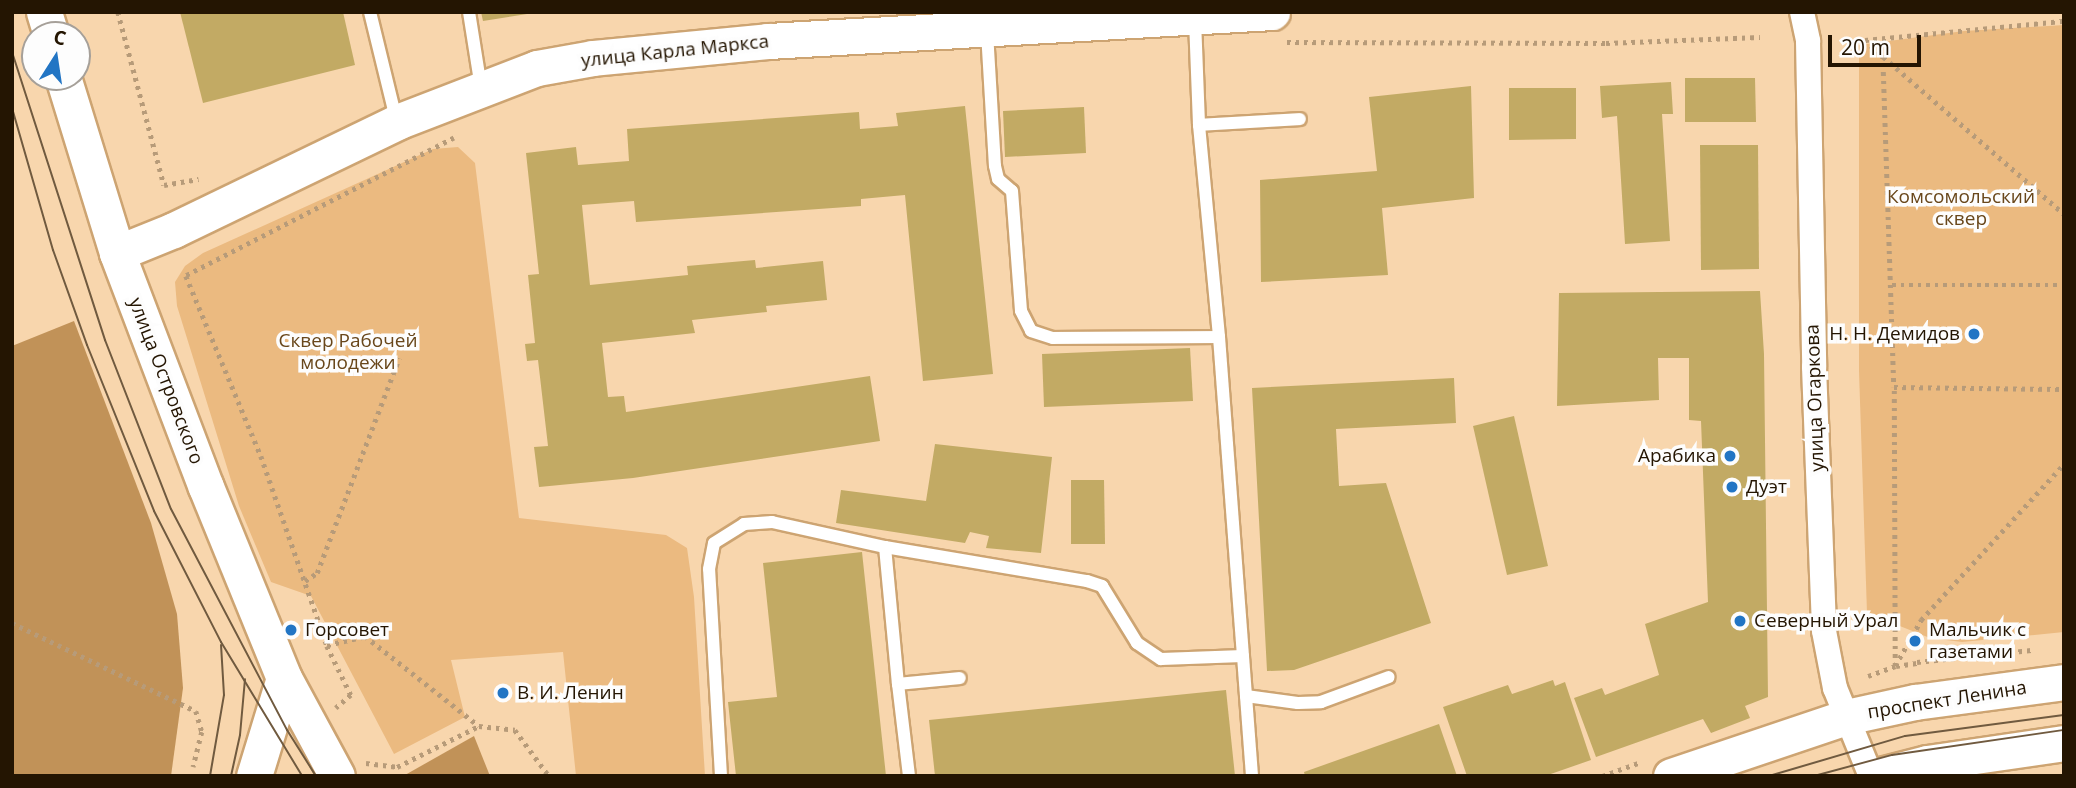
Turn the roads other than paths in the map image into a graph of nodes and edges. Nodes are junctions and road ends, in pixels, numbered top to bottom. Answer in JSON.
{"nodes":[{"id":1,"x":370,"y":12,"type":"edge"},
{"id":2,"x":469,"y":12,"type":"edge"},
{"id":3,"x":1802,"y":12,"type":"edge"},
{"id":4,"x":1195,"y":16,"type":"junction"},
{"id":5,"x":1272,"y":27,"type":"edge"},
{"id":6,"x":986,"y":28,"type":"junction"},
{"id":7,"x":481,"y":88,"type":"junction"},
{"id":8,"x":68,"y":91,"type":"edge"},
{"id":9,"x":1300,"y":119,"type":"dead end"},
{"id":10,"x":397,"y":122,"type":"junction"},
{"id":11,"x":1199,"y":125,"type":"junction"},
{"id":12,"x":117,"y":253,"type":"junction"},
{"id":13,"x":1219,"y":337,"type":"junction"},
{"id":14,"x":885,"y":547,"type":"junction"},
{"id":15,"x":1243,"y":656,"type":"junction"},
{"id":16,"x":1389,"y":677,"type":"dead end"},
{"id":17,"x":284,"y":678,"type":"junction"},
{"id":18,"x":960,"y":678,"type":"dead end"},
{"id":19,"x":2064,"y":682,"type":"edge"},
{"id":20,"x":898,"y":684,"type":"junction"},
{"id":21,"x":1246,"y":696,"type":"junction"},
{"id":22,"x":1841,"y":702,"type":"junction"},
{"id":23,"x":2064,"y":743,"type":"edge"},
{"id":24,"x":1662,"y":767,"type":"edge"},
{"id":25,"x":348,"y":769,"type":"edge"},
{"id":26,"x":254,"y":776,"type":"edge"},
{"id":27,"x":721,"y":776,"type":"edge"},
{"id":28,"x":909,"y":776,"type":"edge"},
{"id":29,"x":1252,"y":776,"type":"edge"},
{"id":30,"x":1871,"y":776,"type":"edge"},
{"id":31,"x":1877,"y":776,"type":"edge"}],
"edges":[{"from":1,"to":10,"type":"lane"},
{"from":2,"to":7,"type":"lane"},
{"from":3,"to":22,"type":"street","name":"улица Огаркова"},
{"from":4,"to":5,"type":"main road","name":"улица Карла Маркса"},
{"from":4,"to":6,"type":"main road","name":"улица Карла Маркса"},
{"from":4,"to":11,"type":"lane"},
{"from":6,"to":7,"type":"main road","name":"улица Карла Маркса"},
{"from":6,"to":13,"type":"lane"},
{"from":7,"to":10,"type":"main road","name":"улица Карла Маркса"},
{"from":8,"to":12,"type":"main road","name":"улица Островского"},
{"from":9,"to":11,"type":"lane"},
{"from":10,"to":12,"type":"main road","name":"улица Карла Маркса"},
{"from":11,"to":13,"type":"lane"},
{"from":12,"to":17,"type":"main road","name":"улица Островского"},
{"from":13,"to":15,"type":"lane"},
{"from":14,"to":15,"type":"lane"},
{"from":14,"to":20,"type":"lane"},
{"from":14,"to":27,"type":"lane"},
{"from":15,"to":21,"type":"lane"},
{"from":16,"to":21,"type":"lane"},
{"from":17,"to":25,"type":"main road","name":"улица Островского"},
{"from":17,"to":26,"type":"main road"},
{"from":18,"to":20,"type":"lane"},
{"from":19,"to":22,"type":"main road","name":"проспект Ленина"},
{"from":20,"to":28,"type":"lane"},
{"from":21,"to":29,"type":"lane"},
{"from":22,"to":24,"type":"main road","name":"проспект Ленина"},
{"from":22,"to":30,"type":"street","name":"улица Огаркова"},
{"from":23,"to":31,"type":"main road"}]}
